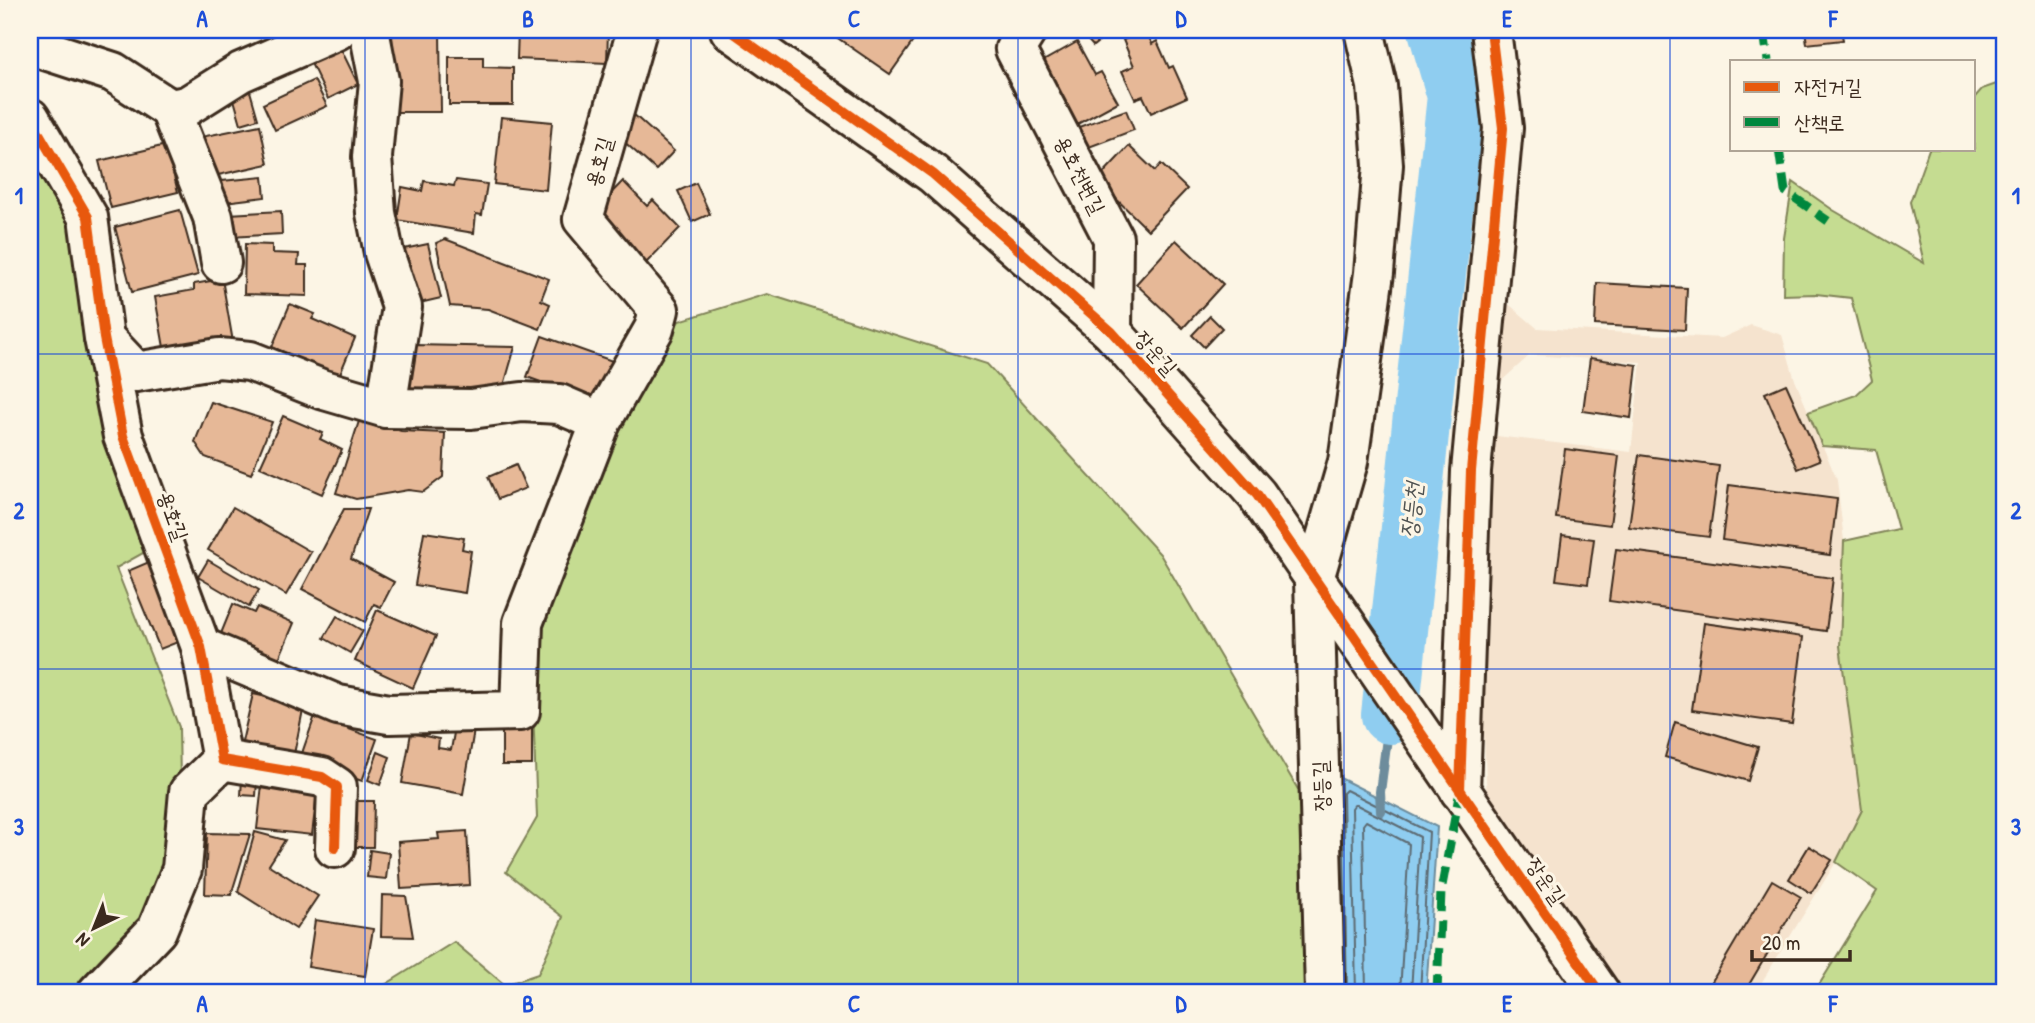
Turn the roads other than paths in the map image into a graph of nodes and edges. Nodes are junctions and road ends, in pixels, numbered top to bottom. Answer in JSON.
{"nodes":[{"id":1,"x":337,"y":30,"type":"edge"},
{"id":2,"x":369,"y":30,"type":"edge"},
{"id":3,"x":637,"y":30,"type":"edge"},
{"id":4,"x":730,"y":30,"type":"edge"},
{"id":5,"x":1027,"y":30,"type":"edge"},
{"id":6,"x":1364,"y":30,"type":"edge"},
{"id":7,"x":1491,"y":30,"type":"edge"},
{"id":8,"x":30,"y":45,"type":"edge"},
{"id":9,"x":170,"y":108,"type":"junction"},
{"id":10,"x":30,"y":118,"type":"edge"},
{"id":11,"x":221,"y":263,"type":"dead end"},
{"id":12,"x":1112,"y":332,"type":"junction"},
{"id":13,"x":104,"y":338,"type":"junction"},
{"id":14,"x":386,"y":408,"type":"junction"},
{"id":15,"x":601,"y":422,"type":"junction"},
{"id":16,"x":1314,"y":579,"type":"junction"},
{"id":17,"x":201,"y":647,"type":"junction"},
{"id":18,"x":222,"y":760,"type":"junction"},
{"id":19,"x":1460,"y":791,"type":"junction"},
{"id":20,"x":335,"y":848,"type":"dead end"},
{"id":21,"x":97,"y":993,"type":"edge"},
{"id":22,"x":1325,"y":993,"type":"edge"},
{"id":23,"x":1600,"y":993,"type":"edge"}],
"edges":[{"from":1,"to":9,"type":"street"},
{"from":2,"to":14,"type":"street"},
{"from":3,"to":15,"type":"street","name":"용호길"},
{"from":4,"to":12,"type":"street","name":"장운길"},
{"from":5,"to":12,"type":"street","name":"용호천변길"},
{"from":6,"to":16,"type":"street","name":"장등길"},
{"from":7,"to":19,"type":"street"},
{"from":8,"to":9,"type":"street"},
{"from":9,"to":11,"type":"street"},
{"from":10,"to":13,"type":"street","name":"용호길"},
{"from":12,"to":16,"type":"street","name":"장운길"},
{"from":13,"to":14,"type":"street"},
{"from":13,"to":17,"type":"street","name":"용호길"},
{"from":14,"to":15,"type":"street"},
{"from":15,"to":17,"type":"street","name":"용호길"},
{"from":16,"to":19,"type":"street","name":"장운길"},
{"from":16,"to":22,"type":"street","name":"장등길"},
{"from":17,"to":18,"type":"street","name":"용호길"},
{"from":18,"to":20,"type":"street"},
{"from":18,"to":21,"type":"street"},
{"from":19,"to":23,"type":"street","name":"장운길"}]}
